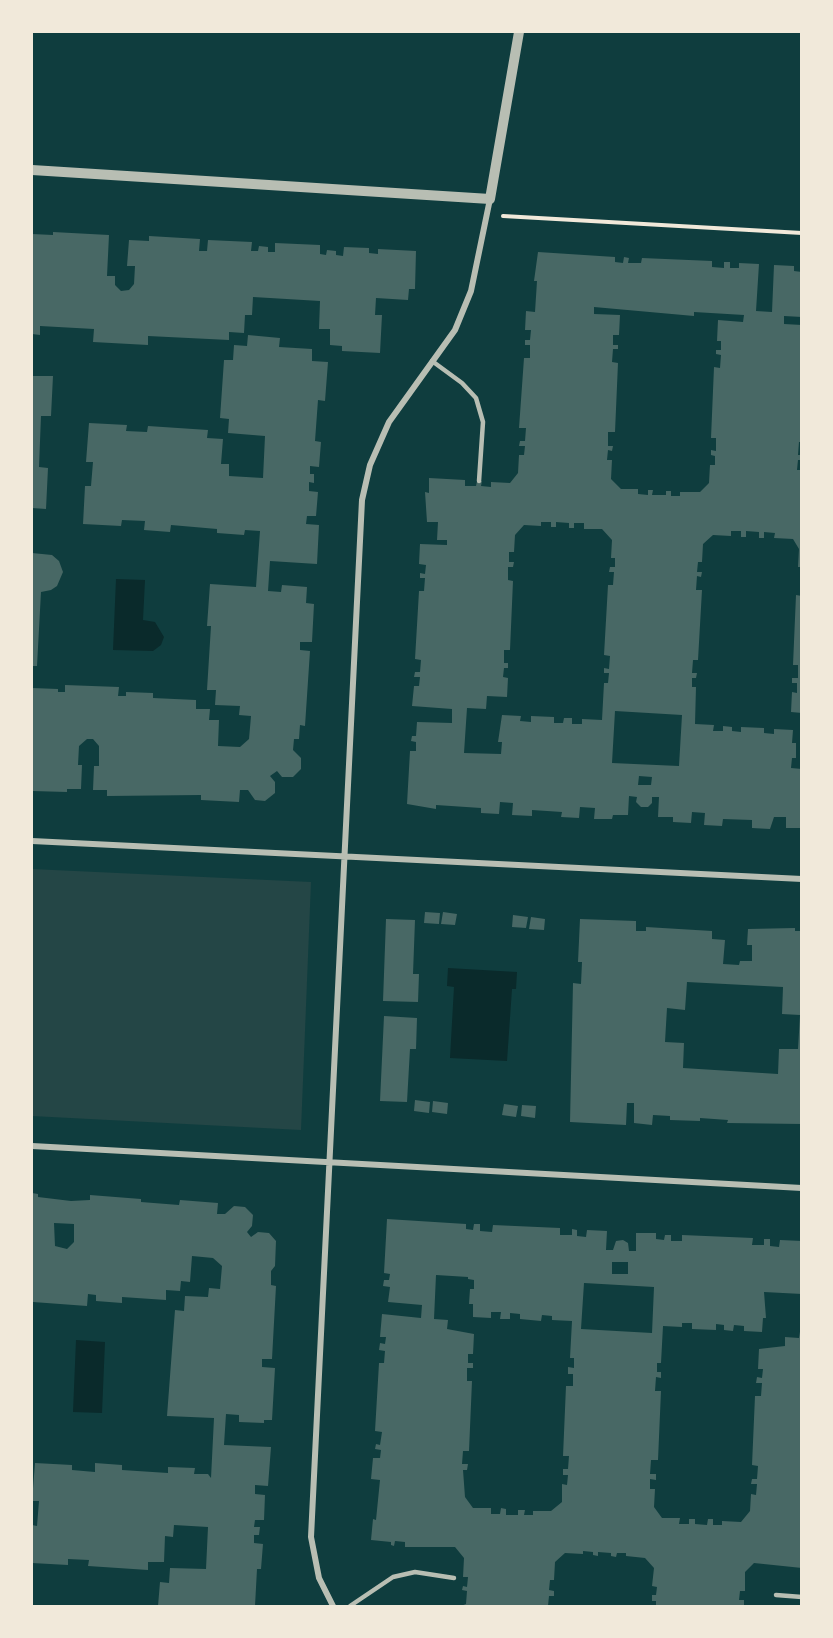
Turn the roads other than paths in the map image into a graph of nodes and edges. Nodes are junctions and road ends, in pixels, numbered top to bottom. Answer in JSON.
{"nodes":[{"id":1,"x":519,"y":32,"type":"edge"},
{"id":2,"x":32,"y":170,"type":"edge"},
{"id":3,"x":490,"y":199,"type":"junction"},
{"id":4,"x":432,"y":361,"type":"junction"},
{"id":5,"x":479,"y":481,"type":"dead end"},
{"id":6,"x":32,"y":841,"type":"edge"},
{"id":7,"x":345,"y":858,"type":"junction"},
{"id":8,"x":801,"y":879,"type":"edge"},
{"id":9,"x":32,"y":1146,"type":"edge"},
{"id":10,"x":329,"y":1163,"type":"junction"},
{"id":11,"x":801,"y":1188,"type":"edge"},
{"id":12,"x":454,"y":1578,"type":"dead end"},
{"id":13,"x":776,"y":1595,"type":"dead end"},
{"id":14,"x":801,"y":1596,"type":"edge"},
{"id":15,"x":333,"y":1606,"type":"edge"},
{"id":16,"x":350,"y":1606,"type":"edge"}],
"edges":[{"from":1,"to":3,"type":"street"},
{"from":2,"to":3,"type":"street"},
{"from":3,"to":4,"type":"street"},
{"from":4,"to":5,"type":"lane"},
{"from":4,"to":7,"type":"street"},
{"from":6,"to":7,"type":"street"},
{"from":7,"to":8,"type":"street"},
{"from":7,"to":10,"type":"street"},
{"from":9,"to":10,"type":"street"},
{"from":10,"to":11,"type":"street"},
{"from":10,"to":15,"type":"street"},
{"from":12,"to":16,"type":"lane"},
{"from":13,"to":14,"type":"lane"}]}
